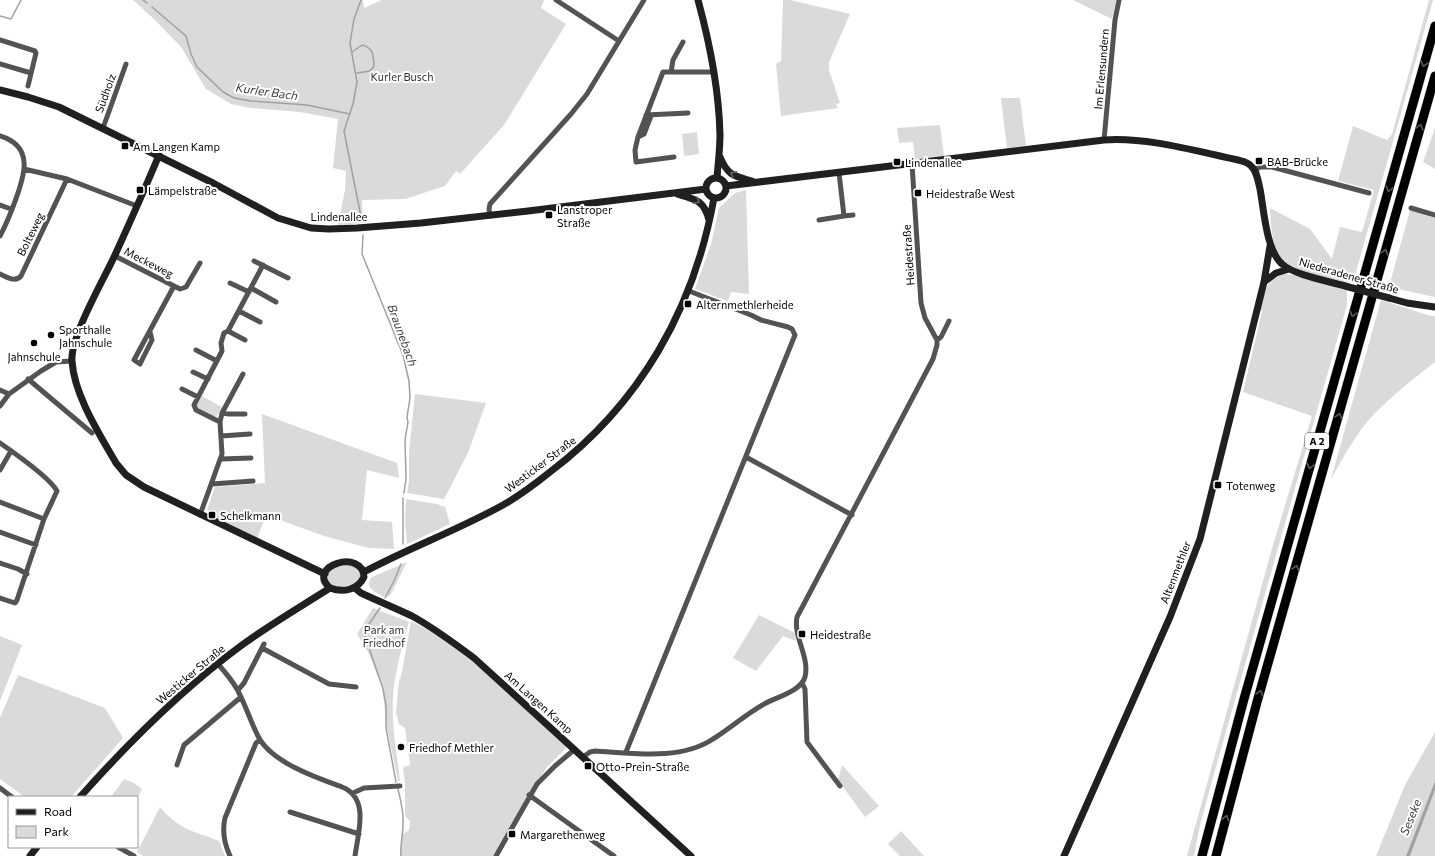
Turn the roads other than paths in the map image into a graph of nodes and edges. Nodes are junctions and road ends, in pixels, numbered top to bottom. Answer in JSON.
{"nodes":[{"id":1,"x":556,"y":0,"type":"edge"},
{"id":2,"x":644,"y":0,"type":"edge"},
{"id":3,"x":698,"y":0,"type":"edge"},
{"id":4,"x":1119,"y":0,"type":"edge"},
{"id":5,"x":1435,"y":26,"type":"edge"},
{"id":6,"x":0,"y":40,"type":"edge"},
{"id":7,"x":620,"y":41,"type":"junction"},
{"id":8,"x":683,"y":42,"type":"dead end"},
{"id":9,"x":0,"y":64,"type":"edge"},
{"id":10,"x":126,"y":64,"type":"dead end"},
{"id":11,"x":671,"y":72,"type":"junction"},
{"id":12,"x":714,"y":72,"type":"junction"},
{"id":13,"x":31,"y":73,"type":"junction"},
{"id":14,"x":1435,"y":76,"type":"edge"},
{"id":15,"x":28,"y":86,"type":"dead end"},
{"id":16,"x":0,"y":90,"type":"edge"},
{"id":17,"x":688,"y":113,"type":"dead end"},
{"id":18,"x":649,"y":115,"type":"junction"},
{"id":19,"x":102,"y":128,"type":"junction"},
{"id":20,"x":0,"y":136,"type":"edge"},
{"id":21,"x":1104,"y":140,"type":"junction"},
{"id":22,"x":159,"y":155,"type":"junction"},
{"id":23,"x":719,"y":155,"type":"junction"},
{"id":24,"x":674,"y":157,"type":"dead end"},
{"id":25,"x":912,"y":164,"type":"junction"},
{"id":26,"x":24,"y":169,"type":"junction"},
{"id":27,"x":1255,"y":170,"type":"junction"},
{"id":28,"x":839,"y":173,"type":"junction"},
{"id":29,"x":717,"y":178,"type":"junction"},
{"id":30,"x":68,"y":179,"type":"junction"},
{"id":31,"x":757,"y":182,"type":"junction"},
{"id":32,"x":726,"y":186,"type":"junction"},
{"id":33,"x":706,"y":189,"type":"junction"},
{"id":34,"x":672,"y":193,"type":"junction"},
{"id":35,"x":1369,"y":193,"type":"dead end"},
{"id":36,"x":714,"y":198,"type":"junction"},
{"id":37,"x":0,"y":205,"type":"edge"},
{"id":38,"x":137,"y":206,"type":"junction"},
{"id":39,"x":1411,"y":208,"type":"dead end"},
{"id":40,"x":12,"y":209,"type":"junction"},
{"id":41,"x":853,"y":215,"type":"dead end"},
{"id":42,"x":1435,"y":215,"type":"edge"},
{"id":43,"x":490,"y":216,"type":"junction"},
{"id":44,"x":844,"y":216,"type":"junction"},
{"id":45,"x":819,"y":220,"type":"dead end"},
{"id":46,"x":709,"y":222,"type":"junction"},
{"id":47,"x":0,"y":236,"type":"edge"},
{"id":48,"x":1270,"y":246,"type":"junction"},
{"id":49,"x":115,"y":256,"type":"junction"},
{"id":50,"x":254,"y":260,"type":"dead end"},
{"id":51,"x":200,"y":263,"type":"dead end"},
{"id":52,"x":263,"y":266,"type":"junction"},
{"id":53,"x":1289,"y":269,"type":"junction"},
{"id":54,"x":0,"y":274,"type":"edge"},
{"id":55,"x":288,"y":278,"type":"dead end"},
{"id":56,"x":230,"y":282,"type":"dead end"},
{"id":57,"x":1264,"y":282,"type":"junction"},
{"id":58,"x":174,"y":286,"type":"junction"},
{"id":59,"x":250,"y":290,"type":"junction"},
{"id":60,"x":688,"y":291,"type":"junction"},
{"id":61,"x":276,"y":302,"type":"dead end"},
{"id":62,"x":1435,"y":307,"type":"edge"},
{"id":63,"x":239,"y":311,"type":"junction"},
{"id":64,"x":949,"y":321,"type":"dead end"},
{"id":65,"x":260,"y":322,"type":"dead end"},
{"id":66,"x":228,"y":331,"type":"junction"},
{"id":67,"x":150,"y":332,"type":"junction"},
{"id":68,"x":245,"y":340,"type":"dead end"},
{"id":69,"x":937,"y":340,"type":"junction"},
{"id":70,"x":196,"y":350,"type":"dead end"},
{"id":71,"x":72,"y":361,"type":"junction"},
{"id":72,"x":217,"y":361,"type":"junction"},
{"id":73,"x":194,"y":372,"type":"dead end"},
{"id":74,"x":243,"y":374,"type":"dead end"},
{"id":75,"x":28,"y":379,"type":"junction"},
{"id":76,"x":208,"y":379,"type":"junction"},
{"id":77,"x":182,"y":388,"type":"dead end"},
{"id":78,"x":0,"y":390,"type":"edge"},
{"id":79,"x":10,"y":394,"type":"junction"},
{"id":80,"x":198,"y":397,"type":"junction"},
{"id":81,"x":0,"y":406,"type":"edge"},
{"id":82,"x":222,"y":412,"type":"junction"},
{"id":83,"x":245,"y":414,"type":"dead end"},
{"id":84,"x":220,"y":422,"type":"junction"},
{"id":85,"x":92,"y":433,"type":"dead end"},
{"id":86,"x":250,"y":434,"type":"dead end"},
{"id":87,"x":221,"y":436,"type":"junction"},
{"id":88,"x":0,"y":443,"type":"edge"},
{"id":89,"x":11,"y":451,"type":"junction"},
{"id":90,"x":251,"y":458,"type":"dead end"},
{"id":91,"x":746,"y":458,"type":"junction"},
{"id":92,"x":220,"y":459,"type":"junction"},
{"id":93,"x":0,"y":470,"type":"edge"},
{"id":94,"x":253,"y":481,"type":"dead end"},
{"id":95,"x":212,"y":484,"type":"junction"},
{"id":96,"x":0,"y":502,"type":"edge"},
{"id":97,"x":200,"y":515,"type":"junction"},
{"id":98,"x":852,"y":515,"type":"junction"},
{"id":99,"x":44,"y":519,"type":"junction"},
{"id":100,"x":0,"y":532,"type":"edge"},
{"id":101,"x":36,"y":545,"type":"junction"},
{"id":102,"x":0,"y":563,"type":"edge"},
{"id":103,"x":364,"y":572,"type":"junction"},
{"id":104,"x":27,"y":574,"type":"junction"},
{"id":105,"x":324,"y":574,"type":"junction"},
{"id":106,"x":330,"y":588,"type":"junction"},
{"id":107,"x":355,"y":588,"type":"junction"},
{"id":108,"x":0,"y":598,"type":"edge"},
{"id":109,"x":218,"y":664,"type":"junction"},
{"id":110,"x":802,"y":683,"type":"junction"},
{"id":111,"x":356,"y":687,"type":"dead end"},
{"id":112,"x":238,"y":690,"type":"junction"},
{"id":113,"x":241,"y":697,"type":"junction"},
{"id":114,"x":260,"y":740,"type":"junction"},
{"id":115,"x":575,"y":749,"type":"junction"},
{"id":116,"x":626,"y":752,"type":"junction"},
{"id":117,"x":583,"y":757,"type":"junction"},
{"id":118,"x":177,"y":765,"type":"dead end"},
{"id":119,"x":400,"y":786,"type":"dead end"},
{"id":120,"x":840,"y":786,"type":"dead end"},
{"id":121,"x":0,"y":788,"type":"edge"},
{"id":122,"x":354,"y":793,"type":"junction"},
{"id":123,"x":530,"y":795,"type":"junction"},
{"id":124,"x":11,"y":796,"type":"edge"},
{"id":125,"x":81,"y":796,"type":"edge"},
{"id":126,"x":290,"y":812,"type":"dead end"},
{"id":127,"x":359,"y":834,"type":"junction"},
{"id":128,"x":36,"y":848,"type":"edge"},
{"id":129,"x":120,"y":848,"type":"edge"},
{"id":130,"x":30,"y":856,"type":"edge"},
{"id":131,"x":134,"y":856,"type":"edge"},
{"id":132,"x":230,"y":856,"type":"edge"},
{"id":133,"x":355,"y":856,"type":"edge"},
{"id":134,"x":496,"y":856,"type":"edge"},
{"id":135,"x":614,"y":856,"type":"edge"},
{"id":136,"x":691,"y":856,"type":"edge"},
{"id":137,"x":1064,"y":856,"type":"edge"},
{"id":138,"x":1202,"y":856,"type":"edge"},
{"id":139,"x":1216,"y":856,"type":"edge"}],
"edges":[{"from":1,"to":7,"type":"street"},
{"from":2,"to":7,"type":"street"},
{"from":3,"to":12,"type":"street"},
{"from":4,"to":21,"type":"street","name":"Im Erlensundern"},
{"from":5,"to":138,"type":"highway","number":"A 2","one_way":true},
{"from":6,"to":13,"type":"street"},
{"from":7,"to":43,"type":"street"},
{"from":8,"to":11,"type":"street"},
{"from":9,"to":13,"type":"street"},
{"from":10,"to":19,"type":"street","name":"Südholz"},
{"from":11,"to":12,"type":"street"},
{"from":11,"to":18,"type":"street"},
{"from":12,"to":23,"type":"street"},
{"from":13,"to":15,"type":"street"},
{"from":139,"to":14,"type":"highway","number":"A 2","one_way":true},
{"from":16,"to":19,"type":"street","name":"Lindenallee"},
{"from":17,"to":18,"type":"street"},
{"from":18,"to":24,"type":"street"},
{"from":19,"to":22,"type":"street","name":"Lindenallee"},
{"from":20,"to":26,"type":"street"},
{"from":21,"to":25,"type":"street"},
{"from":21,"to":27,"type":"street"},
{"from":22,"to":38,"type":"street"},
{"from":22,"to":43,"type":"street","name":"Lindenallee"},
{"from":23,"to":29,"type":"street"},
{"from":31,"to":23,"type":"street","one_way":true},
{"from":25,"to":28,"type":"street"},
{"from":25,"to":69,"type":"street","name":"Heidestraße"},
{"from":26,"to":30,"type":"street"},
{"from":26,"to":40,"type":"street"},
{"from":27,"to":35,"type":"street"},
{"from":27,"to":48,"type":"street","name":"Niederadener Straße"},
{"from":28,"to":31,"type":"street"},
{"from":28,"to":44,"type":"street"},
{"from":29,"to":32,"type":"street"},
{"from":29,"to":33,"type":"street"},
{"from":30,"to":38,"type":"street"},
{"from":30,"to":54,"type":"street","name":"Bolteweg"},
{"from":31,"to":32,"type":"street"},
{"from":32,"to":36,"type":"street"},
{"from":33,"to":34,"type":"street","name":"Lindenallee"},
{"from":33,"to":36,"type":"street"},
{"from":34,"to":43,"type":"street","name":"Lindenallee"},
{"from":34,"to":46,"type":"street","one_way":true},
{"from":36,"to":46,"type":"street","name":"Westicker Straße"},
{"from":37,"to":40,"type":"street"},
{"from":38,"to":49,"type":"street"},
{"from":39,"to":42,"type":"street"},
{"from":40,"to":47,"type":"street"},
{"from":41,"to":44,"type":"street"},
{"from":44,"to":45,"type":"street"},
{"from":46,"to":60,"type":"street","name":"Westicker Straße"},
{"from":48,"to":53,"type":"street","name":"Niederadener Straße"},
{"from":48,"to":57,"type":"street","name":"Altenmethler"},
{"from":49,"to":58,"type":"street","name":"Meckeweg"},
{"from":49,"to":71,"type":"street"},
{"from":50,"to":52,"type":"street"},
{"from":51,"to":58,"type":"street","name":"Meckeweg"},
{"from":52,"to":55,"type":"street"},
{"from":52,"to":59,"type":"street"},
{"from":53,"to":57,"type":"street"},
{"from":53,"to":62,"type":"street","name":"Niederadener Straße","bridge":true},
{"from":56,"to":59,"type":"street"},
{"from":57,"to":137,"type":"street","name":"Altenmethler"},
{"from":58,"to":67,"type":"street","name":"Meckeweg"},
{"from":59,"to":61,"type":"street"},
{"from":59,"to":63,"type":"street"},
{"from":60,"to":91,"type":"street"},
{"from":60,"to":103,"type":"street","name":"Westicker Straße"},
{"from":63,"to":65,"type":"street"},
{"from":63,"to":66,"type":"street"},
{"from":64,"to":69,"type":"street"},
{"from":66,"to":68,"type":"street"},
{"from":66,"to":72,"type":"street"},
{"from":67,"to":67,"type":"street","name":"Meckeweg"},
{"from":69,"to":98,"type":"street"},
{"from":70,"to":72,"type":"street"},
{"from":71,"to":75,"type":"street"},
{"from":71,"to":97,"type":"street"},
{"from":72,"to":76,"type":"street"},
{"from":73,"to":76,"type":"street"},
{"from":74,"to":82,"type":"street"},
{"from":75,"to":79,"type":"street"},
{"from":75,"to":85,"type":"street"},
{"from":76,"to":80,"type":"street"},
{"from":77,"to":80,"type":"street"},
{"from":78,"to":79,"type":"street"},
{"from":79,"to":81,"type":"street"},
{"from":80,"to":84,"type":"street"},
{"from":82,"to":83,"type":"street"},
{"from":82,"to":84,"type":"street"},
{"from":84,"to":87,"type":"street"},
{"from":86,"to":87,"type":"street"},
{"from":87,"to":92,"type":"street"},
{"from":88,"to":89,"type":"street"},
{"from":89,"to":93,"type":"street"},
{"from":89,"to":99,"type":"street"},
{"from":90,"to":92,"type":"street"},
{"from":91,"to":98,"type":"street"},
{"from":91,"to":116,"type":"street"},
{"from":92,"to":95,"type":"street"},
{"from":94,"to":95,"type":"street"},
{"from":95,"to":97,"type":"street"},
{"from":96,"to":99,"type":"street"},
{"from":97,"to":105,"type":"street"},
{"from":98,"to":110,"type":"street"},
{"from":99,"to":101,"type":"street"},
{"from":100,"to":101,"type":"street"},
{"from":101,"to":104,"type":"street"},
{"from":102,"to":104,"type":"street"},
{"from":103,"to":105,"type":"street"},
{"from":103,"to":107,"type":"street"},
{"from":104,"to":108,"type":"street"},
{"from":105,"to":106,"type":"street"},
{"from":106,"to":107,"type":"street"},
{"from":106,"to":109,"type":"street","name":"Westicker Straße"},
{"from":107,"to":115,"type":"street","name":"Am Langen Kamp"},
{"from":109,"to":112,"type":"street"},
{"from":109,"to":125,"type":"street","name":"Westicker Straße"},
{"from":110,"to":116,"type":"street"},
{"from":110,"to":120,"type":"street"},
{"from":111,"to":112,"type":"street"},
{"from":112,"to":113,"type":"street"},
{"from":113,"to":114,"type":"street"},
{"from":113,"to":118,"type":"street"},
{"from":114,"to":122,"type":"street"},
{"from":114,"to":132,"type":"street"},
{"from":115,"to":117,"type":"street","name":"Am Langen Kamp"},
{"from":115,"to":123,"type":"street"},
{"from":116,"to":117,"type":"street"},
{"from":117,"to":136,"type":"street","name":"Am Langen Kamp"},
{"from":119,"to":122,"type":"street"},
{"from":121,"to":124,"type":"street"},
{"from":122,"to":127,"type":"street"},
{"from":123,"to":134,"type":"street"},
{"from":123,"to":135,"type":"street"},
{"from":126,"to":127,"type":"street"},
{"from":127,"to":133,"type":"street"},
{"from":128,"to":130,"type":"street"},
{"from":129,"to":131,"type":"street"}]}
